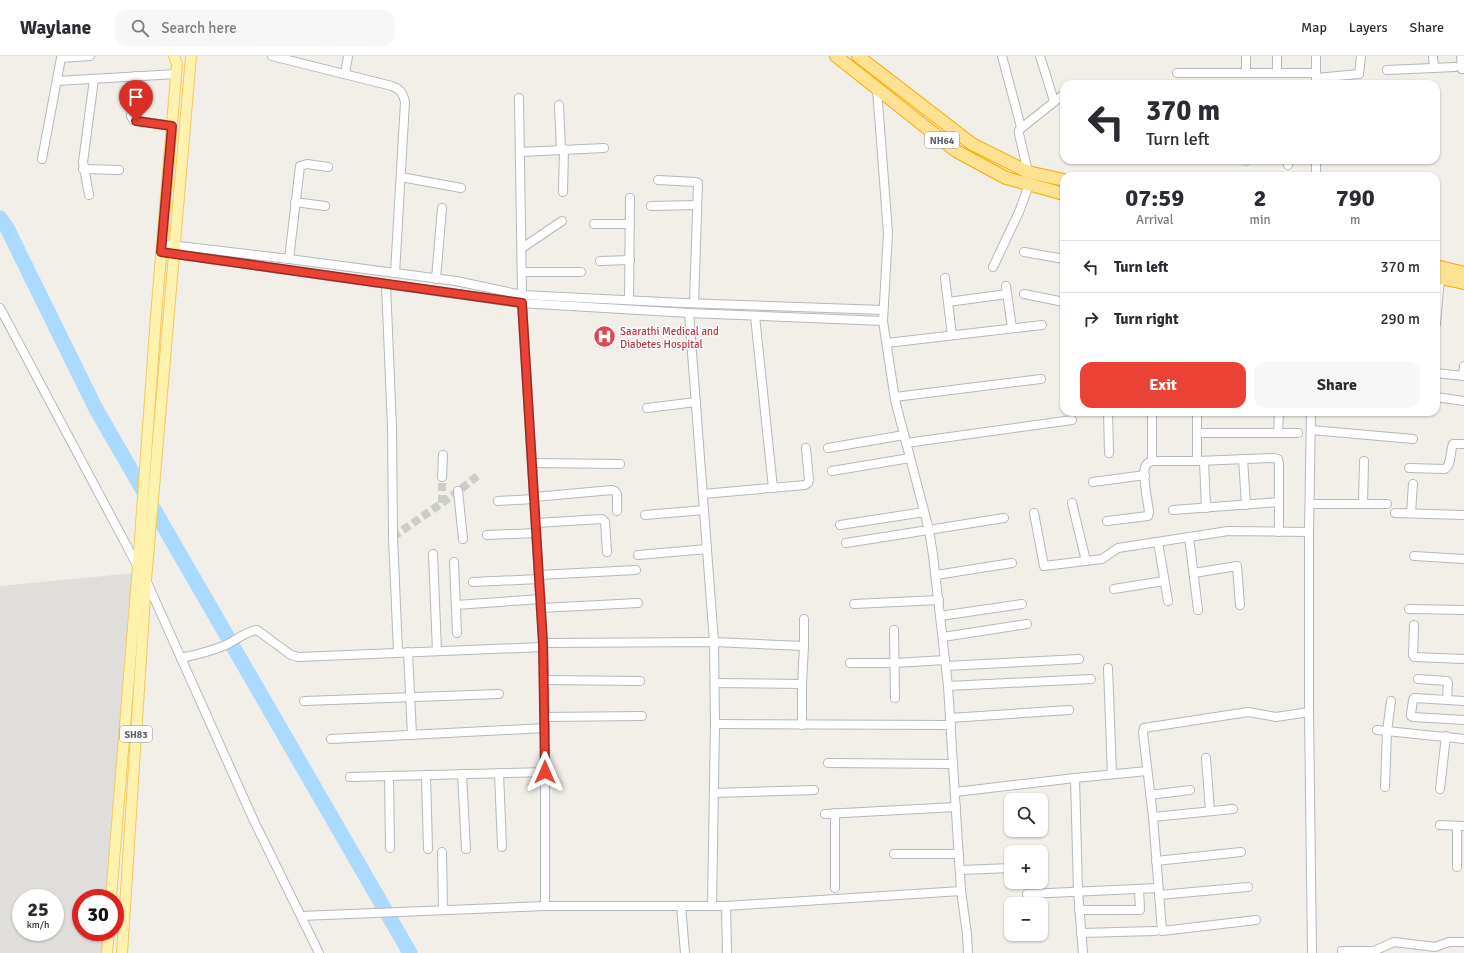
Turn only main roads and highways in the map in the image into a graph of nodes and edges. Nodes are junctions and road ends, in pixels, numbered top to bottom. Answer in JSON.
{"nodes":[{"id":1,"x":191,"y":56,"type":"edge"},
{"id":2,"x":836,"y":56,"type":"edge"},
{"id":3,"x":863,"y":58,"type":"edge"},
{"id":4,"x":176,"y":62,"type":"edge"},
{"id":5,"x":1060,"y":179,"type":"edge"},
{"id":6,"x":1060,"y":193,"type":"edge"},
{"id":7,"x":1464,"y":273,"type":"edge"},
{"id":8,"x":1440,"y":274,"type":"edge"},
{"id":9,"x":1440,"y":275,"type":"edge"},
{"id":10,"x":1464,"y":283,"type":"edge"},
{"id":11,"x":150,"y":477,"type":"junction"},
{"id":12,"x":112,"y":889,"type":"edge"},
{"id":13,"x":108,"y":941,"type":"edge"},
{"id":14,"x":107,"y":953,"type":"edge"},
{"id":15,"x":122,"y":953,"type":"edge"}],
"edges":[{"from":1,"to":11,"type":"main road","number":"SH83"},
{"from":2,"to":6,"type":"highway","number":"NH64"},
{"from":3,"to":5,"type":"highway","number":"NH64"},
{"from":4,"to":11,"type":"main road","number":"SH83"},
{"from":7,"to":8,"type":"highway"},
{"from":9,"to":10,"type":"highway"},
{"from":11,"to":12,"type":"main road","number":"SH83"},
{"from":11,"to":15,"type":"main road","number":"SH83"},
{"from":13,"to":14,"type":"main road"}]}
